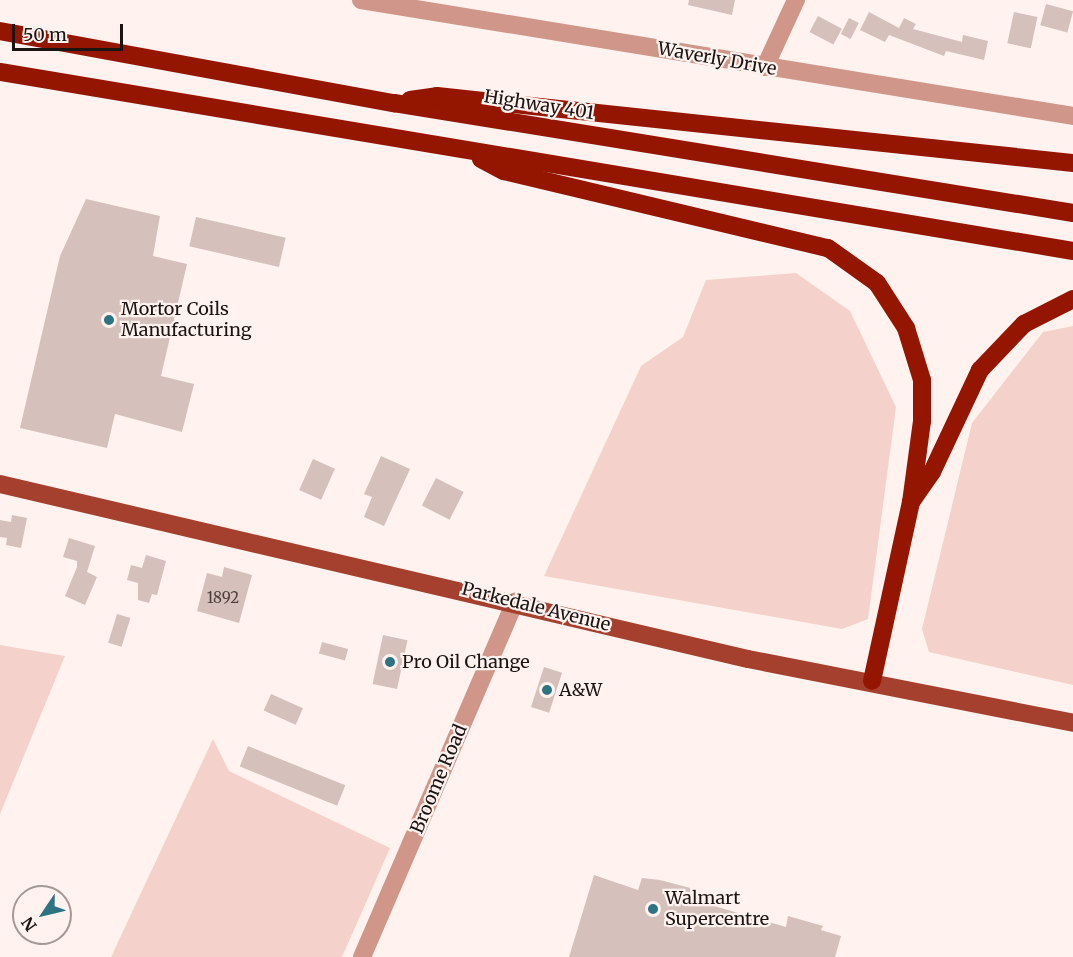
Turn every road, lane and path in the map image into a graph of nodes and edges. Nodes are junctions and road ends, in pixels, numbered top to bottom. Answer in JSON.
{"nodes":[{"id":1,"x":361,"y":0,"type":"edge"},
{"id":2,"x":796,"y":0,"type":"edge"},
{"id":3,"x":0,"y":32,"type":"edge"},
{"id":4,"x":765,"y":67,"type":"junction"},
{"id":5,"x":0,"y":72,"type":"edge"},
{"id":6,"x":393,"y":103,"type":"junction"},
{"id":7,"x":1073,"y":116,"type":"edge"},
{"id":8,"x":466,"y":152,"type":"junction"},
{"id":9,"x":1073,"y":163,"type":"edge"},
{"id":10,"x":1073,"y":213,"type":"edge"},
{"id":11,"x":1073,"y":251,"type":"edge"},
{"id":12,"x":1073,"y":299,"type":"edge"},
{"id":13,"x":0,"y":484,"type":"edge"},
{"id":14,"x":911,"y":502,"type":"junction"},
{"id":15,"x":515,"y":601,"type":"junction"},
{"id":16,"x":872,"y":681,"type":"junction"},
{"id":17,"x":1073,"y":723,"type":"edge"},
{"id":18,"x":362,"y":957,"type":"edge"}],
"edges":[{"from":1,"to":4,"type":"street","name":"Waverly Drive"},
{"from":2,"to":4,"type":"street"},
{"from":3,"to":6,"type":"highway","name":"Highway 401"},
{"from":4,"to":7,"type":"street","name":"Waverly Drive"},
{"from":5,"to":8,"type":"highway"},
{"from":6,"to":9,"type":"highway"},
{"from":6,"to":10,"type":"highway","name":"Highway 401"},
{"from":8,"to":11,"type":"highway"},
{"from":8,"to":14,"type":"highway"},
{"from":12,"to":14,"type":"highway"},
{"from":13,"to":15,"type":"main road","name":"Parkedale Avenue"},
{"from":14,"to":16,"type":"highway"},
{"from":15,"to":16,"type":"main road","name":"Parkedale Avenue"},
{"from":15,"to":18,"type":"street","name":"Broome Road"},
{"from":16,"to":17,"type":"main road","name":"Parkedale Avenue"}]}
